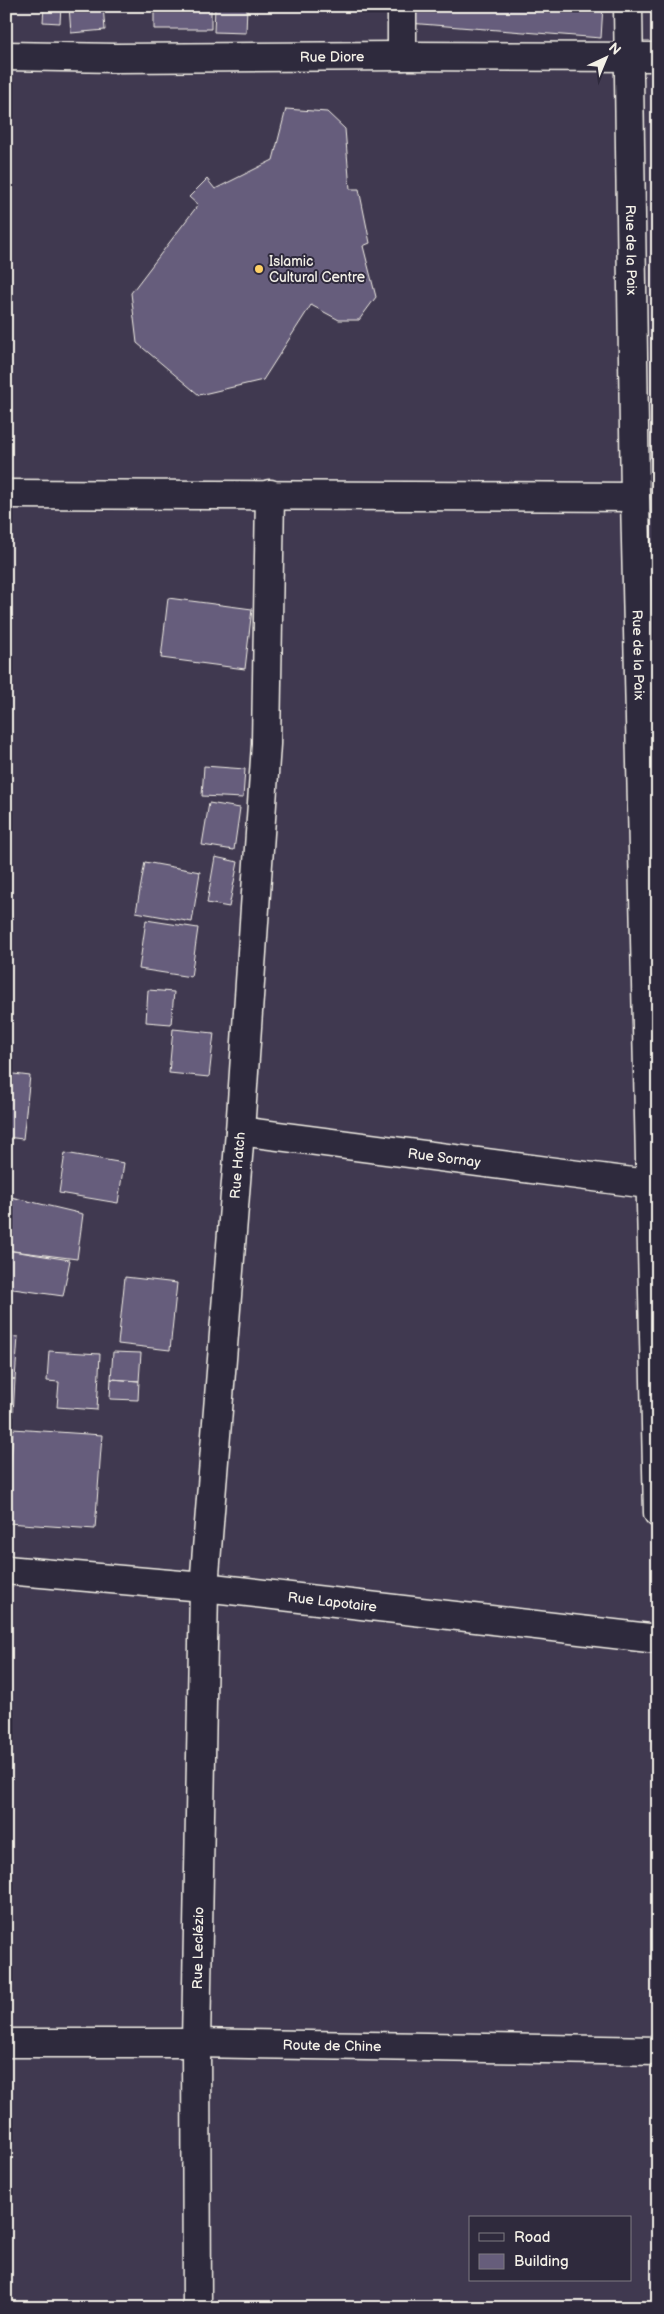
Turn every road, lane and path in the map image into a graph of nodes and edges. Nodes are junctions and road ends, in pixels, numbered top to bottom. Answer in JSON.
{"nodes":[{"id":1,"x":402,"y":6,"type":"edge"},
{"id":2,"x":628,"y":6,"type":"edge"},
{"id":3,"x":6,"y":56,"type":"edge"},
{"id":4,"x":402,"y":56,"type":"junction"},
{"id":5,"x":658,"y":57,"type":"edge"},
{"id":6,"x":629,"y":58,"type":"junction"},
{"id":7,"x":6,"y":494,"type":"edge"},
{"id":8,"x":270,"y":494,"type":"junction"},
{"id":9,"x":634,"y":497,"type":"junction"},
{"id":10,"x":240,"y":1131,"type":"junction"},
{"id":11,"x":648,"y":1184,"type":"junction"},
{"id":12,"x":658,"y":1513,"type":"edge"},
{"id":13,"x":6,"y":1570,"type":"edge"},
{"id":14,"x":204,"y":1587,"type":"junction"},
{"id":15,"x":658,"y":1639,"type":"edge"},
{"id":16,"x":6,"y":2043,"type":"edge"},
{"id":17,"x":196,"y":2043,"type":"junction"},
{"id":18,"x":658,"y":2051,"type":"edge"},
{"id":19,"x":197,"y":2308,"type":"edge"}],
"edges":[{"from":1,"to":4,"type":"street"},
{"from":2,"to":6,"type":"street","name":"Rue de la Paix"},
{"from":3,"to":4,"type":"street","name":"Rue Diore"},
{"from":4,"to":6,"type":"street","name":"Rue Diore"},
{"from":5,"to":6,"type":"street","name":"Rue Diore"},
{"from":6,"to":9,"type":"street","name":"Rue de la Paix"},
{"from":7,"to":8,"type":"street"},
{"from":8,"to":9,"type":"street"},
{"from":8,"to":10,"type":"street","name":"Rue Hatch"},
{"from":9,"to":11,"type":"street","name":"Rue de la Paix"},
{"from":10,"to":11,"type":"street","name":"Rue Sornay"},
{"from":10,"to":14,"type":"street","name":"Rue Hatch"},
{"from":11,"to":12,"type":"street","name":"Rue de la Paix"},
{"from":13,"to":14,"type":"street","name":"Rue Lapotaire"},
{"from":14,"to":15,"type":"street","name":"Rue Lapotaire"},
{"from":14,"to":17,"type":"street","name":"Rue Leclézio"},
{"from":16,"to":17,"type":"street","name":"Route de Chine"},
{"from":17,"to":18,"type":"street","name":"Route de Chine"},
{"from":17,"to":19,"type":"street","name":"Rue Leclézio"}]}
